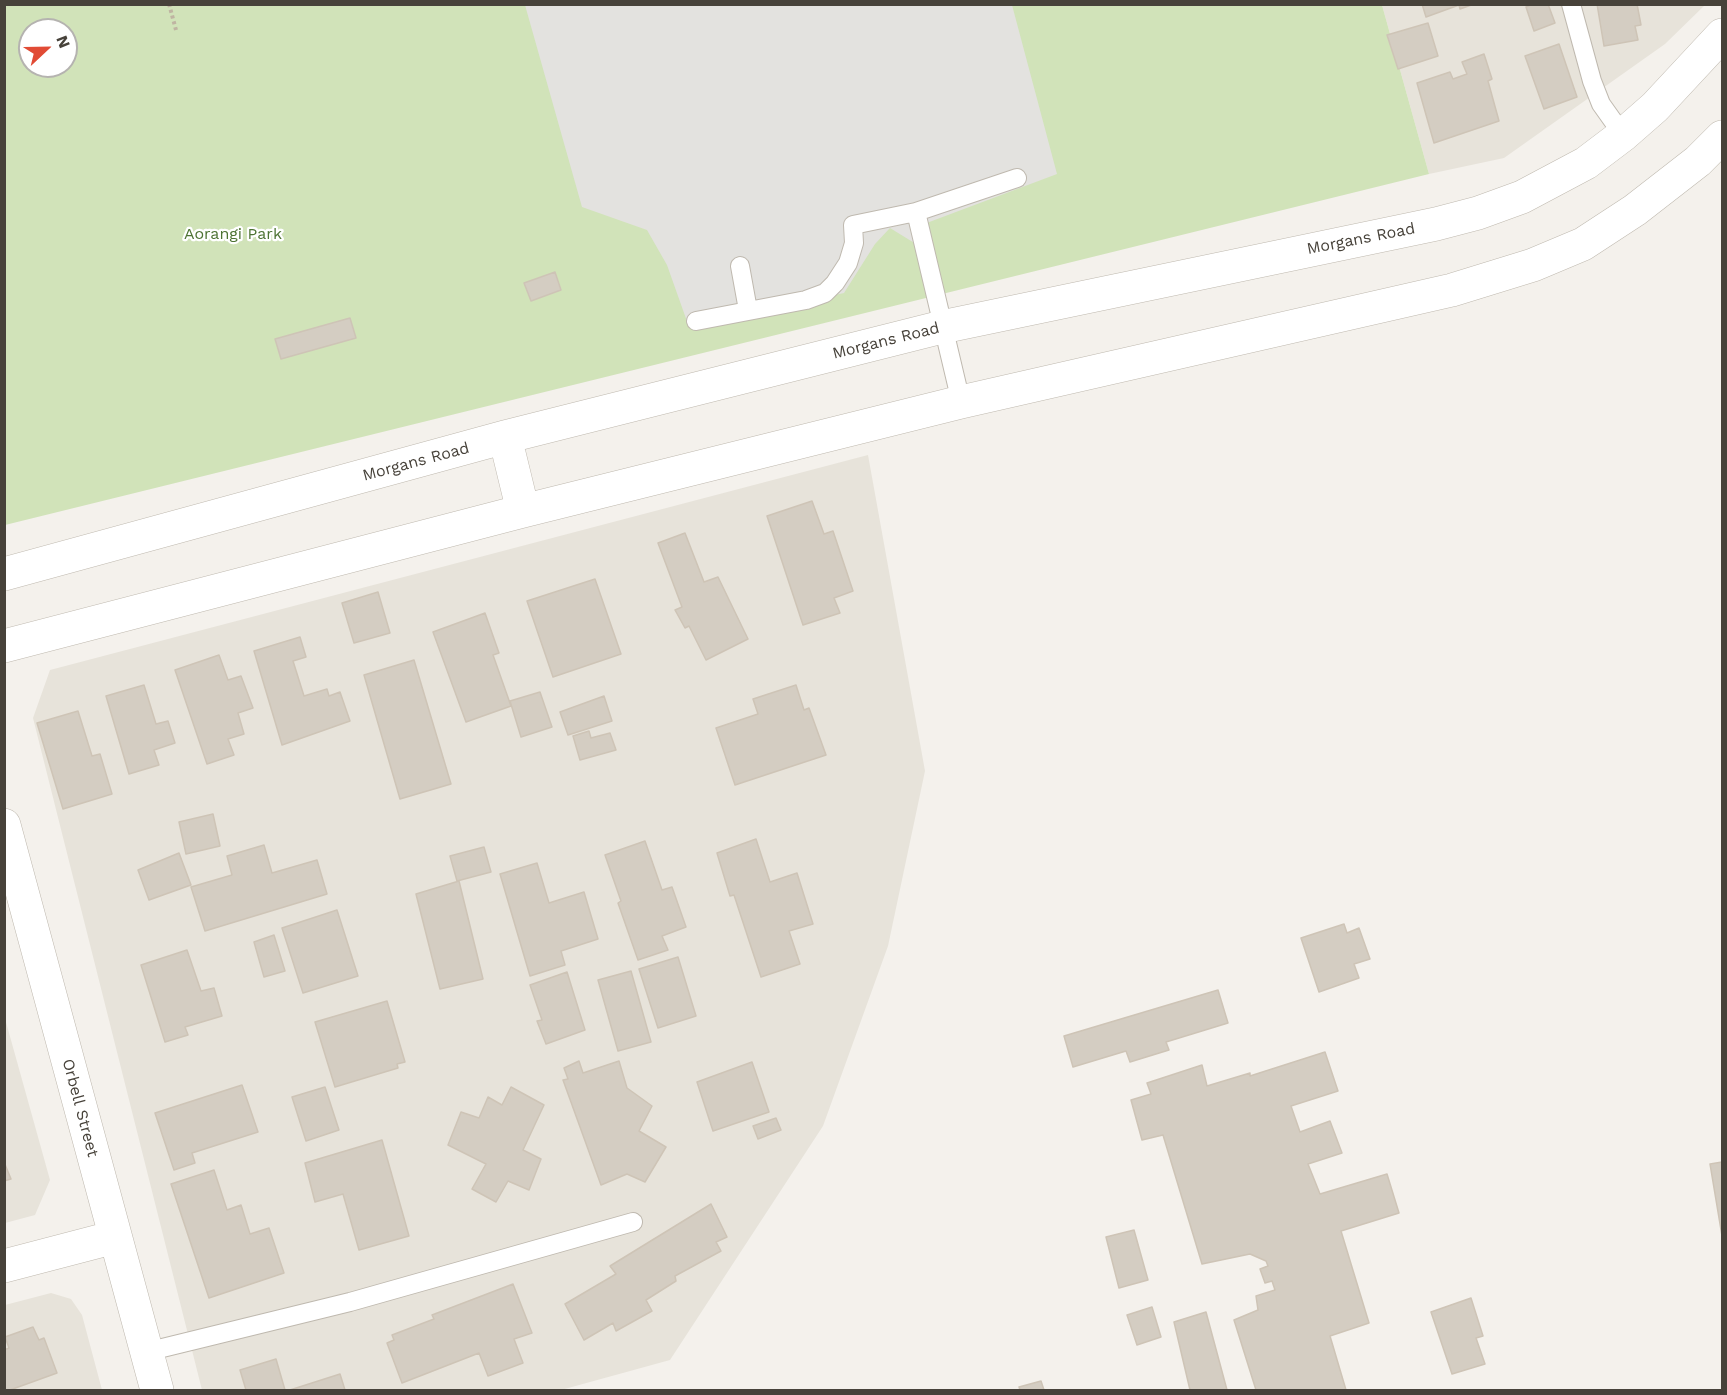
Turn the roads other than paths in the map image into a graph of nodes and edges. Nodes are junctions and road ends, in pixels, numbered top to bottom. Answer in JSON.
{"nodes":[{"id":1,"x":1571,"y":4,"type":"edge"},
{"id":2,"x":1722,"y":35,"type":"edge"},
{"id":3,"x":1623,"y":135,"type":"junction"},
{"id":4,"x":1722,"y":137,"type":"edge"},
{"id":5,"x":1017,"y":178,"type":"dead end"},
{"id":6,"x":916,"y":212,"type":"junction"},
{"id":7,"x":740,"y":266,"type":"dead end"},
{"id":8,"x":748,"y":310,"type":"junction"},
{"id":9,"x":696,"y":321,"type":"dead end"},
{"id":10,"x":942,"y":327,"type":"junction"},
{"id":11,"x":961,"y":402,"type":"junction"},
{"id":12,"x":505,"y":437,"type":"junction"},
{"id":13,"x":523,"y":511,"type":"junction"},
{"id":14,"x":4,"y":574,"type":"edge"},
{"id":15,"x":4,"y":646,"type":"edge"},
{"id":16,"x":4,"y":825,"type":"edge"},
{"id":17,"x":633,"y":1222,"type":"dead end"},
{"id":18,"x":115,"y":1237,"type":"junction"},
{"id":19,"x":4,"y":1266,"type":"edge"},
{"id":20,"x":147,"y":1352,"type":"junction"},
{"id":21,"x":157,"y":1390,"type":"edge"}],
"edges":[{"from":1,"to":3,"type":"lane"},
{"from":2,"to":3,"type":"street","name":"Morgans Road"},
{"from":3,"to":10,"type":"street","name":"Morgans Road"},
{"from":4,"to":11,"type":"street"},
{"from":5,"to":6,"type":"lane"},
{"from":6,"to":8,"type":"lane"},
{"from":6,"to":10,"type":"lane"},
{"from":7,"to":8,"type":"lane"},
{"from":8,"to":9,"type":"lane"},
{"from":10,"to":11,"type":"lane"},
{"from":10,"to":12,"type":"street","name":"Morgans Road"},
{"from":11,"to":13,"type":"street"},
{"from":12,"to":13,"type":"street"},
{"from":12,"to":14,"type":"street","name":"Morgans Road"},
{"from":13,"to":15,"type":"street"},
{"from":16,"to":18,"type":"street","name":"Orbell Street"},
{"from":17,"to":20,"type":"lane"},
{"from":18,"to":19,"type":"street"},
{"from":18,"to":20,"type":"street","name":"Orbell Street"},
{"from":20,"to":21,"type":"street","name":"Orbell Street"}]}
